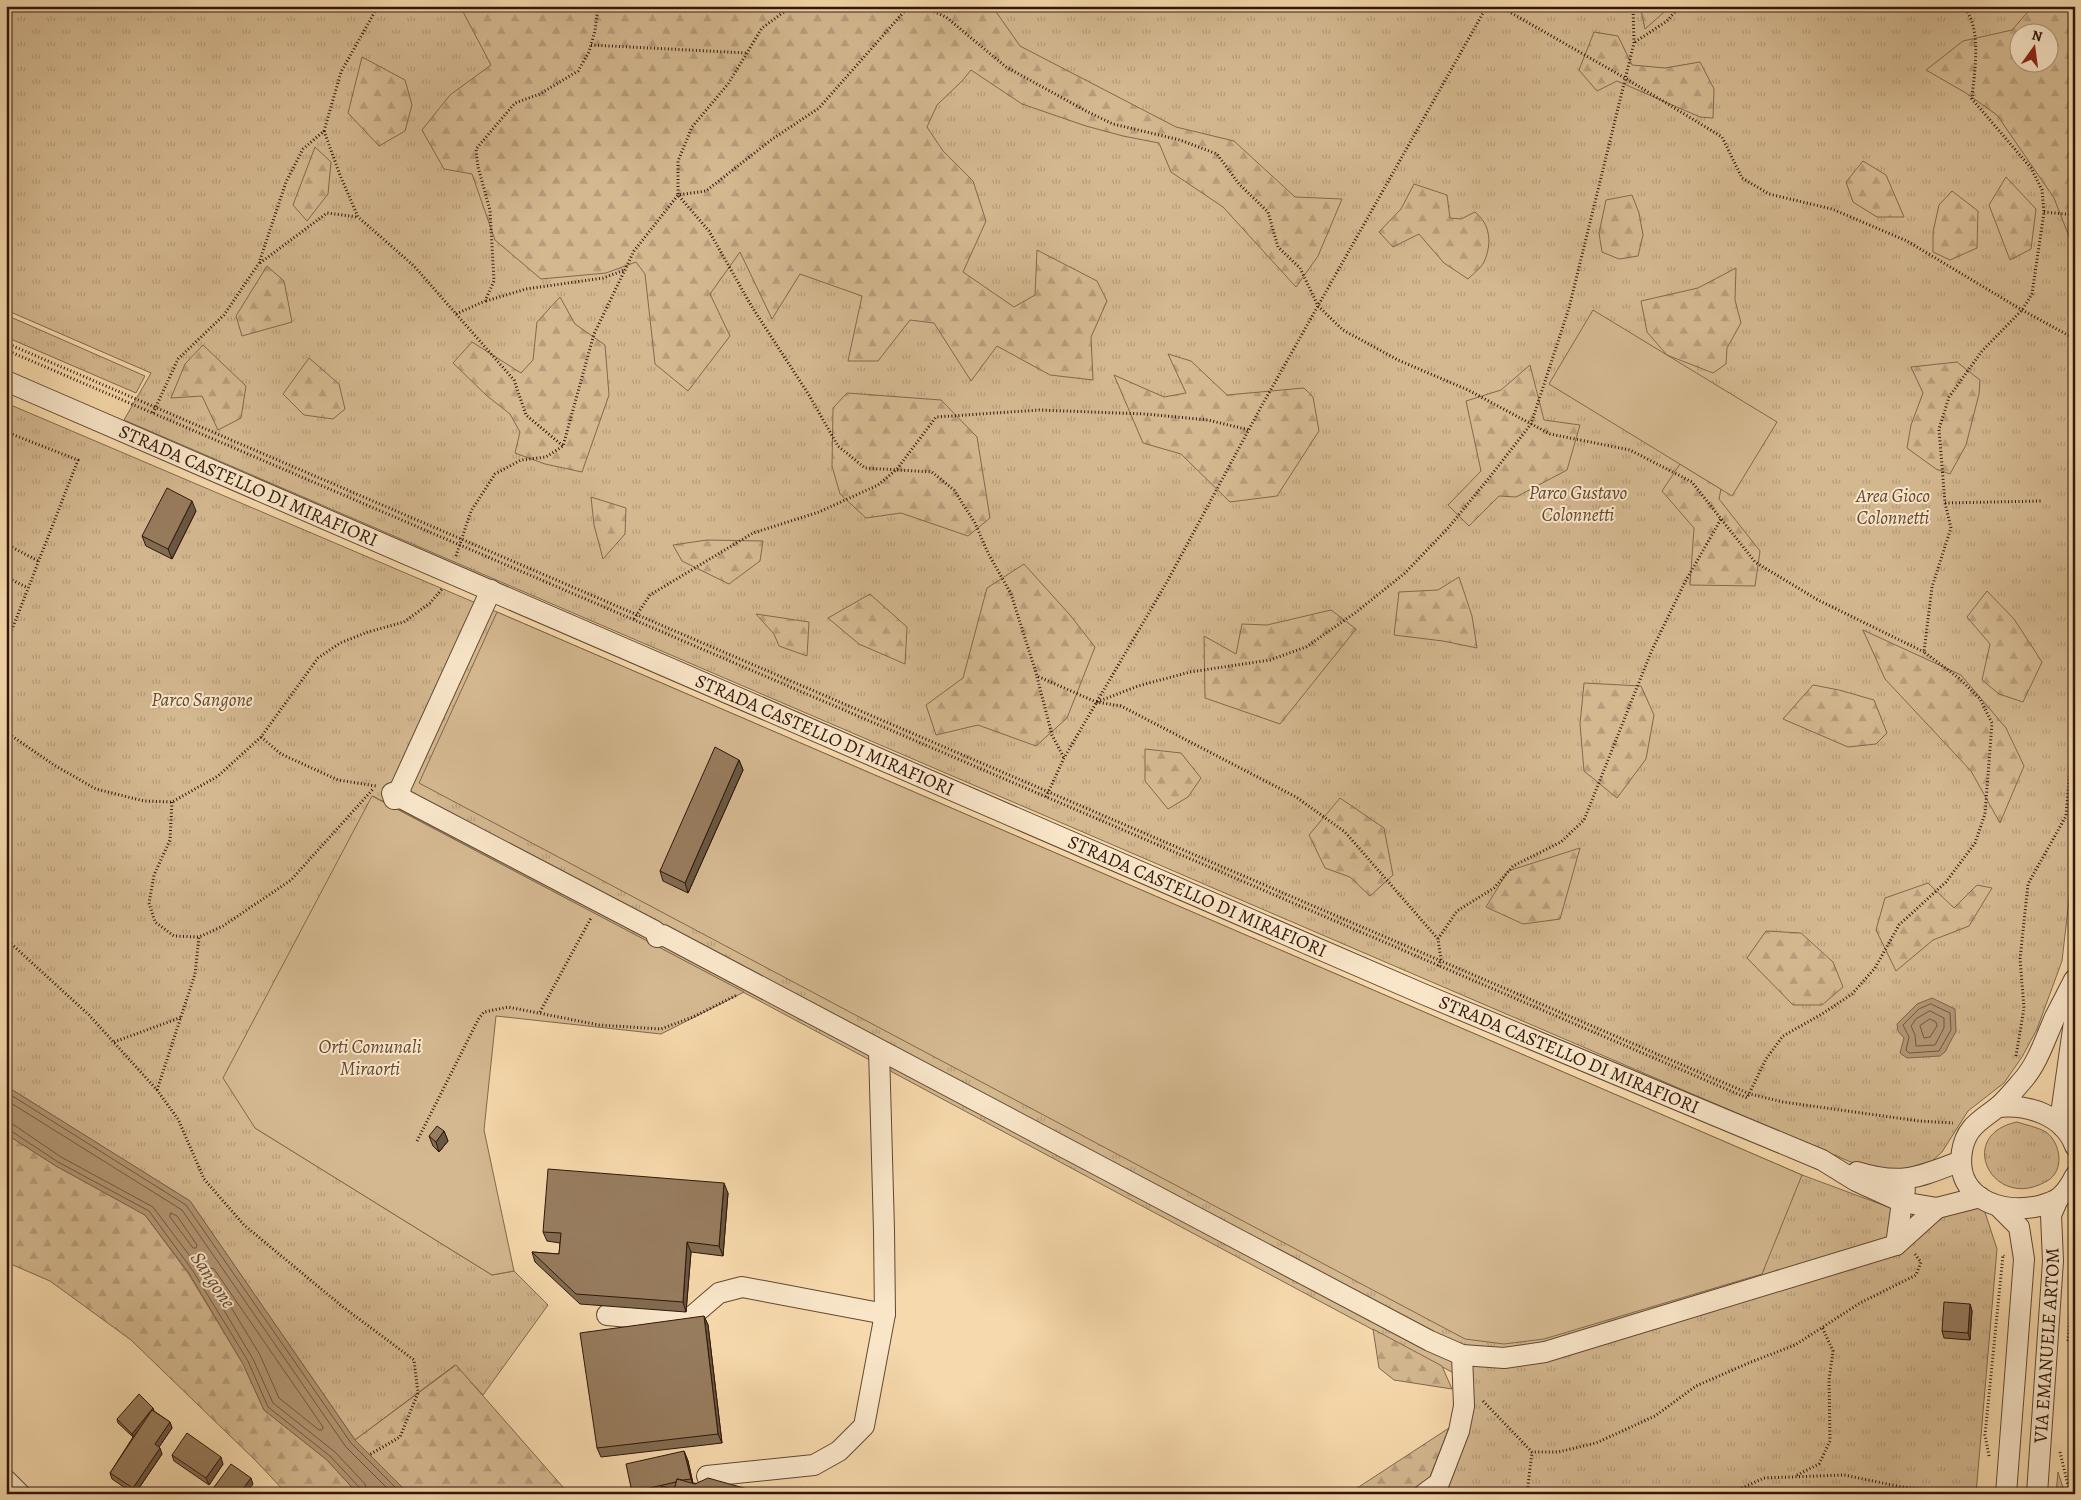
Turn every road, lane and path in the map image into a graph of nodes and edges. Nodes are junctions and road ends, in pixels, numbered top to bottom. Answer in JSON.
{"nodes":[{"id":1,"x":378,"y":6,"type":"edge"},
{"id":2,"x":598,"y":6,"type":"edge"},
{"id":3,"x":792,"y":6,"type":"edge"},
{"id":4,"x":909,"y":6,"type":"edge"},
{"id":5,"x":921,"y":6,"type":"edge"},
{"id":6,"x":1487,"y":6,"type":"edge"},
{"id":7,"x":1499,"y":6,"type":"edge"},
{"id":8,"x":1633,"y":6,"type":"edge"},
{"id":9,"x":1680,"y":6,"type":"edge"},
{"id":10,"x":1963,"y":6,"type":"edge"},
{"id":11,"x":1634,"y":43,"type":"junction"},
{"id":12,"x":591,"y":45,"type":"junction"},
{"id":13,"x":747,"y":52,"type":"junction"},
{"id":14,"x":1625,"y":78,"type":"junction"},
{"id":15,"x":324,"y":131,"type":"junction"},
{"id":16,"x":678,"y":195,"type":"junction"},
{"id":17,"x":2044,"y":212,"type":"junction"},
{"id":18,"x":2075,"y":215,"type":"edge"},
{"id":19,"x":358,"y":217,"type":"junction"},
{"id":20,"x":259,"y":263,"type":"junction"},
{"id":21,"x":625,"y":270,"type":"junction"},
{"id":22,"x":485,"y":301,"type":"junction"},
{"id":23,"x":1318,"y":306,"type":"junction"},
{"id":24,"x":2022,"y":310,"type":"junction"},
{"id":25,"x":456,"y":314,"type":"junction"},
{"id":26,"x":2075,"y":339,"type":"edge"},
{"id":27,"x":6,"y":343,"type":"edge"},
{"id":28,"x":6,"y":350,"type":"edge"},
{"id":29,"x":6,"y":380,"type":"edge"},
{"id":30,"x":156,"y":408,"type":"junction"},
{"id":31,"x":153,"y":413,"type":"junction"},
{"id":32,"x":1531,"y":424,"type":"junction"},
{"id":33,"x":1249,"y":430,"type":"junction"},
{"id":34,"x":6,"y":432,"type":"edge"},
{"id":35,"x":563,"y":446,"type":"junction"},
{"id":36,"x":897,"y":469,"type":"junction"},
{"id":37,"x":2042,"y":501,"type":"dead end"},
{"id":38,"x":1945,"y":503,"type":"junction"},
{"id":39,"x":1721,"y":519,"type":"junction"},
{"id":40,"x":462,"y":539,"type":"junction"},
{"id":41,"x":6,"y":544,"type":"edge"},
{"id":42,"x":460,"y":545,"type":"junction"},
{"id":43,"x":38,"y":562,"type":"junction"},
{"id":44,"x":450,"y":572,"type":"junction"},
{"id":45,"x":6,"y":577,"type":"edge"},
{"id":46,"x":28,"y":589,"type":"junction"},
{"id":47,"x":491,"y":590,"type":"junction"},
{"id":48,"x":637,"y":614,"type":"junction"},
{"id":49,"x":634,"y":620,"type":"junction"},
{"id":50,"x":6,"y":645,"type":"edge"},
{"id":51,"x":1924,"y":652,"type":"junction"},
{"id":52,"x":1037,"y":676,"type":"junction"},
{"id":53,"x":1096,"y":702,"type":"junction"},
{"id":54,"x":2075,"y":710,"type":"edge"},
{"id":55,"x":6,"y":732,"type":"edge"},
{"id":56,"x":261,"y":737,"type":"junction"},
{"id":57,"x":1064,"y":758,"type":"junction"},
{"id":58,"x":1049,"y":791,"type":"junction"},
{"id":59,"x":1046,"y":797,"type":"junction"},
{"id":60,"x":172,"y":802,"type":"junction"},
{"id":61,"x":599,"y":902,"type":"junction"},
{"id":62,"x":199,"y":937,"type":"junction"},
{"id":63,"x":6,"y":938,"type":"edge"},
{"id":64,"x":1438,"y":939,"type":"junction"},
{"id":65,"x":1441,"y":960,"type":"junction"},
{"id":66,"x":1438,"y":966,"type":"junction"},
{"id":67,"x":2074,"y":977,"type":"edge"},
{"id":68,"x":748,"y":980,"type":"junction"},
{"id":69,"x":540,"y":1012,"type":"junction"},
{"id":70,"x":182,"y":1017,"type":"junction"},
{"id":71,"x":114,"y":1042,"type":"junction"},
{"id":72,"x":879,"y":1050,"type":"junction"},
{"id":73,"x":2016,"y":1059,"type":"dead end"},
{"id":74,"x":158,"y":1090,"type":"junction"},
{"id":75,"x":1750,"y":1094,"type":"junction"},
{"id":76,"x":1998,"y":1106,"type":"junction"},
{"id":77,"x":1958,"y":1117,"type":"dead end"},
{"id":78,"x":1952,"y":1124,"type":"junction"},
{"id":79,"x":1948,"y":1132,"type":"dead end"},
{"id":80,"x":2071,"y":1137,"type":"edge"},
{"id":81,"x":418,"y":1141,"type":"dead end"},
{"id":82,"x":1822,"y":1160,"type":"junction"},
{"id":83,"x":1961,"y":1161,"type":"junction"},
{"id":84,"x":1914,"y":1178,"type":"junction"},
{"id":85,"x":2074,"y":1180,"type":"edge"},
{"id":86,"x":1980,"y":1197,"type":"junction"},
{"id":87,"x":2058,"y":1199,"type":"junction"},
{"id":88,"x":1902,"y":1202,"type":"junction"},
{"id":89,"x":1998,"y":1206,"type":"junction"},
{"id":90,"x":1938,"y":1208,"type":"junction"},
{"id":91,"x":1900,"y":1242,"type":"junction"},
{"id":92,"x":2024,"y":1259,"type":"junction"},
{"id":93,"x":884,"y":1314,"type":"junction"},
{"id":94,"x":606,"y":1315,"type":"dead end"},
{"id":95,"x":1822,"y":1327,"type":"junction"},
{"id":96,"x":1462,"y":1355,"type":"junction"},
{"id":97,"x":1463,"y":1378,"type":"junction"},
{"id":98,"x":2059,"y":1450,"type":"dead end"},
{"id":99,"x":1532,"y":1452,"type":"junction"},
{"id":100,"x":369,"y":1455,"type":"dead end"},
{"id":101,"x":1990,"y":1459,"type":"dead end"},
{"id":102,"x":707,"y":1476,"type":"edge"},
{"id":103,"x":1794,"y":1476,"type":"junction"},
{"id":104,"x":6,"y":1480,"type":"edge"},
{"id":105,"x":1997,"y":1491,"type":"edge"},
{"id":106,"x":20,"y":1494,"type":"edge"},
{"id":107,"x":1424,"y":1494,"type":"edge"},
{"id":108,"x":1527,"y":1494,"type":"edge"},
{"id":109,"x":1729,"y":1494,"type":"edge"},
{"id":110,"x":2037,"y":1494,"type":"edge"},
{"id":111,"x":2070,"y":1494,"type":"edge"}],
"edges":[{"from":1,"to":15,"type":"path"},
{"from":2,"to":12,"type":"path"},
{"from":3,"to":13,"type":"path"},
{"from":4,"to":16,"type":"path"},
{"from":5,"to":23,"type":"path"},
{"from":6,"to":23,"type":"path"},
{"from":7,"to":14,"type":"path"},
{"from":8,"to":11,"type":"path"},
{"from":9,"to":11,"type":"path"},
{"from":10,"to":17,"type":"path"},
{"from":11,"to":14,"type":"path"},
{"from":12,"to":13,"type":"path"},
{"from":12,"to":22,"type":"path"},
{"from":13,"to":16,"type":"path"},
{"from":14,"to":24,"type":"path"},
{"from":14,"to":32,"type":"path"},
{"from":15,"to":19,"type":"path"},
{"from":15,"to":20,"type":"path"},
{"from":16,"to":21,"type":"path"},
{"from":16,"to":36,"type":"path"},
{"from":17,"to":18,"type":"path"},
{"from":17,"to":24,"type":"path"},
{"from":19,"to":20,"type":"path"},
{"from":19,"to":25,"type":"path"},
{"from":20,"to":30,"type":"path"},
{"from":21,"to":22,"type":"path"},
{"from":21,"to":35,"type":"path"},
{"from":22,"to":25,"type":"path"},
{"from":23,"to":32,"type":"path"},
{"from":23,"to":33,"type":"path"},
{"from":24,"to":26,"type":"path"},
{"from":24,"to":38,"type":"path"},
{"from":25,"to":35,"type":"path"},
{"from":27,"to":30,"type":"path"},
{"from":28,"to":31,"type":"path"},
{"from":29,"to":44,"type":"street","name":"STRADA CASTELLO DI MIRAFIORI"},
{"from":30,"to":31,"type":"path"},
{"from":30,"to":40,"type":"path"},
{"from":31,"to":42,"type":"path"},
{"from":32,"to":39,"type":"path"},
{"from":32,"to":53,"type":"path"},
{"from":33,"to":36,"type":"path"},
{"from":33,"to":53,"type":"path"},
{"from":34,"to":43,"type":"path"},
{"from":35,"to":40,"type":"path"},
{"from":36,"to":48,"type":"path"},
{"from":36,"to":52,"type":"path"},
{"from":37,"to":38,"type":"path"},
{"from":38,"to":51,"type":"path"},
{"from":39,"to":51,"type":"path"},
{"from":39,"to":64,"type":"path"},
{"from":40,"to":42,"type":"path"},
{"from":40,"to":48,"type":"path"},
{"from":41,"to":43,"type":"path"},
{"from":42,"to":44,"type":"path"},
{"from":42,"to":49,"type":"path"},
{"from":43,"to":46,"type":"path"},
{"from":44,"to":47,"type":"street","name":"STRADA CASTELLO DI MIRAFIORI"},
{"from":44,"to":56,"type":"path"},
{"from":45,"to":46,"type":"path"},
{"from":46,"to":50,"type":"path"},
{"from":47,"to":61,"type":"street","name":"STRADA CASTELLO DI MIRAFIORI"},
{"from":47,"to":82,"type":"street","name":"STRADA CASTELLO DI MIRAFIORI"},
{"from":48,"to":49,"type":"path"},
{"from":48,"to":58,"type":"path"},
{"from":49,"to":59,"type":"path"},
{"from":51,"to":75,"type":"path"},
{"from":52,"to":53,"type":"path"},
{"from":52,"to":57,"type":"path"},
{"from":53,"to":57,"type":"path"},
{"from":53,"to":64,"type":"path"},
{"from":54,"to":73,"type":"path"},
{"from":55,"to":60,"type":"path"},
{"from":56,"to":60,"type":"path"},
{"from":56,"to":62,"type":"path"},
{"from":57,"to":58,"type":"path"},
{"from":58,"to":59,"type":"path"},
{"from":58,"to":65,"type":"path"},
{"from":59,"to":66,"type":"path"},
{"from":60,"to":62,"type":"path"},
{"from":61,"to":68,"type":"street","name":"STRADA CASTELLO DI MIRAFIORI"},
{"from":61,"to":69,"type":"path"},
{"from":62,"to":70,"type":"path"},
{"from":63,"to":71,"type":"path"},
{"from":64,"to":65,"type":"path"},
{"from":65,"to":66,"type":"path"},
{"from":65,"to":75,"type":"path"},
{"from":66,"to":75,"type":"path"},
{"from":67,"to":76,"type":"street"},
{"from":67,"to":80,"type":"street"},
{"from":68,"to":69,"type":"path"},
{"from":68,"to":72,"type":"street","name":"STRADA CASTELLO DI MIRAFIORI"},
{"from":69,"to":81,"type":"path"},
{"from":70,"to":71,"type":"path"},
{"from":70,"to":74,"type":"path"},
{"from":71,"to":74,"type":"path"},
{"from":72,"to":93,"type":"street"},
{"from":72,"to":96,"type":"street","name":"STRADA CASTELLO DI MIRAFIORI"},
{"from":74,"to":100,"type":"path"},
{"from":75,"to":78,"type":"path"},
{"from":76,"to":80,"type":"street"},
{"from":76,"to":83,"type":"street"},
{"from":77,"to":78,"type":"path"},
{"from":78,"to":79,"type":"path"},
{"from":82,"to":84,"type":"street"},
{"from":82,"to":88,"type":"street","name":"STRADA CASTELLO DI MIRAFIORI"},
{"from":83,"to":84,"type":"street"},
{"from":83,"to":86,"type":"street"},
{"from":84,"to":88,"type":"street"},
{"from":85,"to":87,"type":"street"},
{"from":86,"to":89,"type":"street"},
{"from":86,"to":90,"type":"street","name":"STRADA CASTELLO DI MIRAFIORI"},
{"from":87,"to":89,"type":"street"},
{"from":87,"to":110,"type":"street","name":"VIA EMANUELE ARTOM"},
{"from":88,"to":90,"type":"street","name":"STRADA CASTELLO DI MIRAFIORI"},
{"from":88,"to":91,"type":"street"},
{"from":89,"to":92,"type":"street","name":"VIA EMANUELE ARTOM"},
{"from":90,"to":91,"type":"street","name":"STRADA CASTELLO DI MIRAFIORI"},
{"from":91,"to":95,"type":"path"},
{"from":91,"to":96,"type":"street","name":"STRADA CASTELLO DI MIRAFIORI"},
{"from":92,"to":101,"type":"path"},
{"from":92,"to":105,"type":"street","name":"VIA EMANUELE ARTOM"},
{"from":93,"to":94,"type":"street"},
{"from":93,"to":102,"type":"street"},
{"from":95,"to":99,"type":"path"},
{"from":95,"to":103,"type":"path"},
{"from":96,"to":97,"type":"street"},
{"from":97,"to":99,"type":"path"},
{"from":97,"to":107,"type":"street"},
{"from":98,"to":111,"type":"path"},
{"from":99,"to":108,"type":"path"},
{"from":103,"to":105,"type":"path"},
{"from":103,"to":109,"type":"path"},
{"from":104,"to":106,"type":"street"}]}
